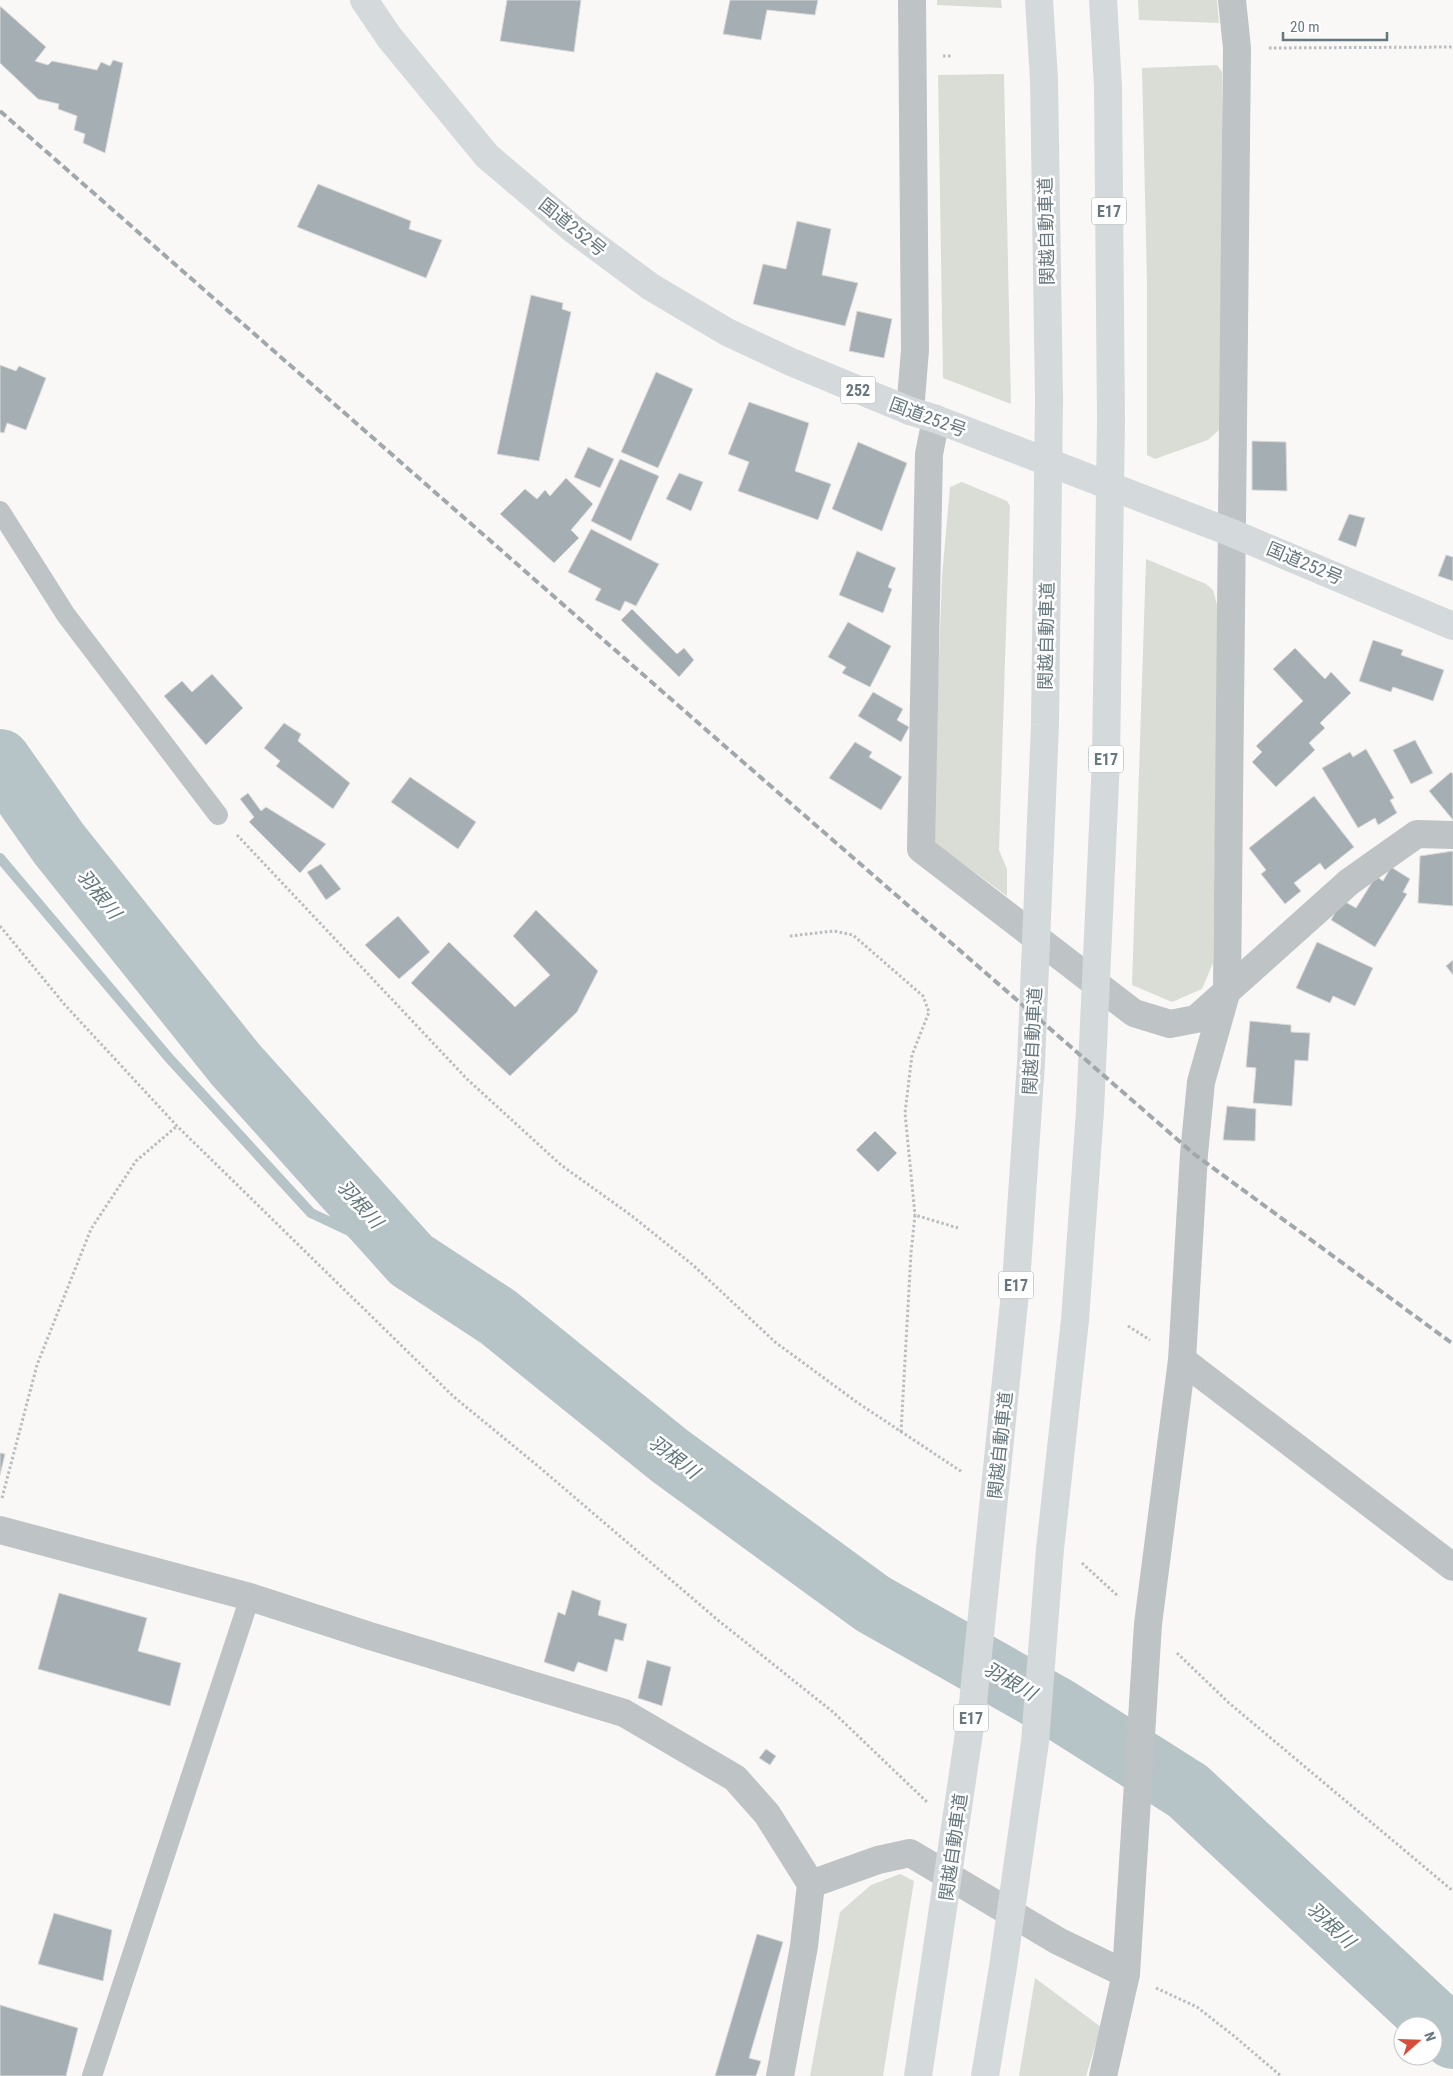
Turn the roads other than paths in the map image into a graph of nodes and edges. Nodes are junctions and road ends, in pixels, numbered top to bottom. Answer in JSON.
{"nodes":[{"id":1,"x":364,"y":0,"type":"edge"},
{"id":2,"x":912,"y":0,"type":"edge"},
{"id":3,"x":1039,"y":0,"type":"edge"},
{"id":4,"x":1103,"y":0,"type":"edge"},
{"id":5,"x":1232,"y":0,"type":"edge"},
{"id":6,"x":910,"y":411,"type":"junction"},
{"id":7,"x":936,"y":419,"type":"junction"},
{"id":8,"x":0,"y":511,"type":"edge"},
{"id":9,"x":1232,"y":533,"type":"junction"},
{"id":10,"x":1453,"y":626,"type":"edge"},
{"id":11,"x":218,"y":815,"type":"road end"},
{"id":12,"x":1453,"y":835,"type":"edge"},
{"id":13,"x":1227,"y":990,"type":"junction"},
{"id":14,"x":1182,"y":1360,"type":"junction"},
{"id":15,"x":0,"y":1530,"type":"edge"},
{"id":16,"x":1453,"y":1567,"type":"edge"},
{"id":17,"x":250,"y":1597,"type":"junction"},
{"id":18,"x":811,"y":1884,"type":"junction"},
{"id":19,"x":1126,"y":1974,"type":"junction"},
{"id":20,"x":92,"y":2076,"type":"edge"},
{"id":21,"x":780,"y":2076,"type":"edge"},
{"id":22,"x":918,"y":2076,"type":"edge"},
{"id":23,"x":985,"y":2076,"type":"edge"},
{"id":24,"x":1102,"y":2076,"type":"edge"}],
"edges":[{"from":1,"to":6,"type":"highway","name":"国道252号","number":"252"},
{"from":2,"to":6,"type":"street"},
{"from":3,"to":22,"type":"highway","name":"関越自動車道","number":"E17"},
{"from":4,"to":23,"type":"highway","number":"E17"},
{"from":5,"to":9,"type":"street"},
{"from":6,"to":7,"type":"highway","name":"国道252号","number":"252"},
{"from":7,"to":9,"type":"highway","name":"国道252号","number":"252"},
{"from":7,"to":13,"type":"street"},
{"from":8,"to":11,"type":"lane"},
{"from":9,"to":10,"type":"highway","name":"国道252号","number":"252"},
{"from":9,"to":13,"type":"street"},
{"from":12,"to":13,"type":"street"},
{"from":13,"to":14,"type":"street"},
{"from":14,"to":16,"type":"street"},
{"from":14,"to":19,"type":"street"},
{"from":15,"to":17,"type":"street"},
{"from":17,"to":18,"type":"street"},
{"from":17,"to":20,"type":"lane"},
{"from":18,"to":19,"type":"street"},
{"from":18,"to":21,"type":"street"},
{"from":19,"to":24,"type":"street"}]}
